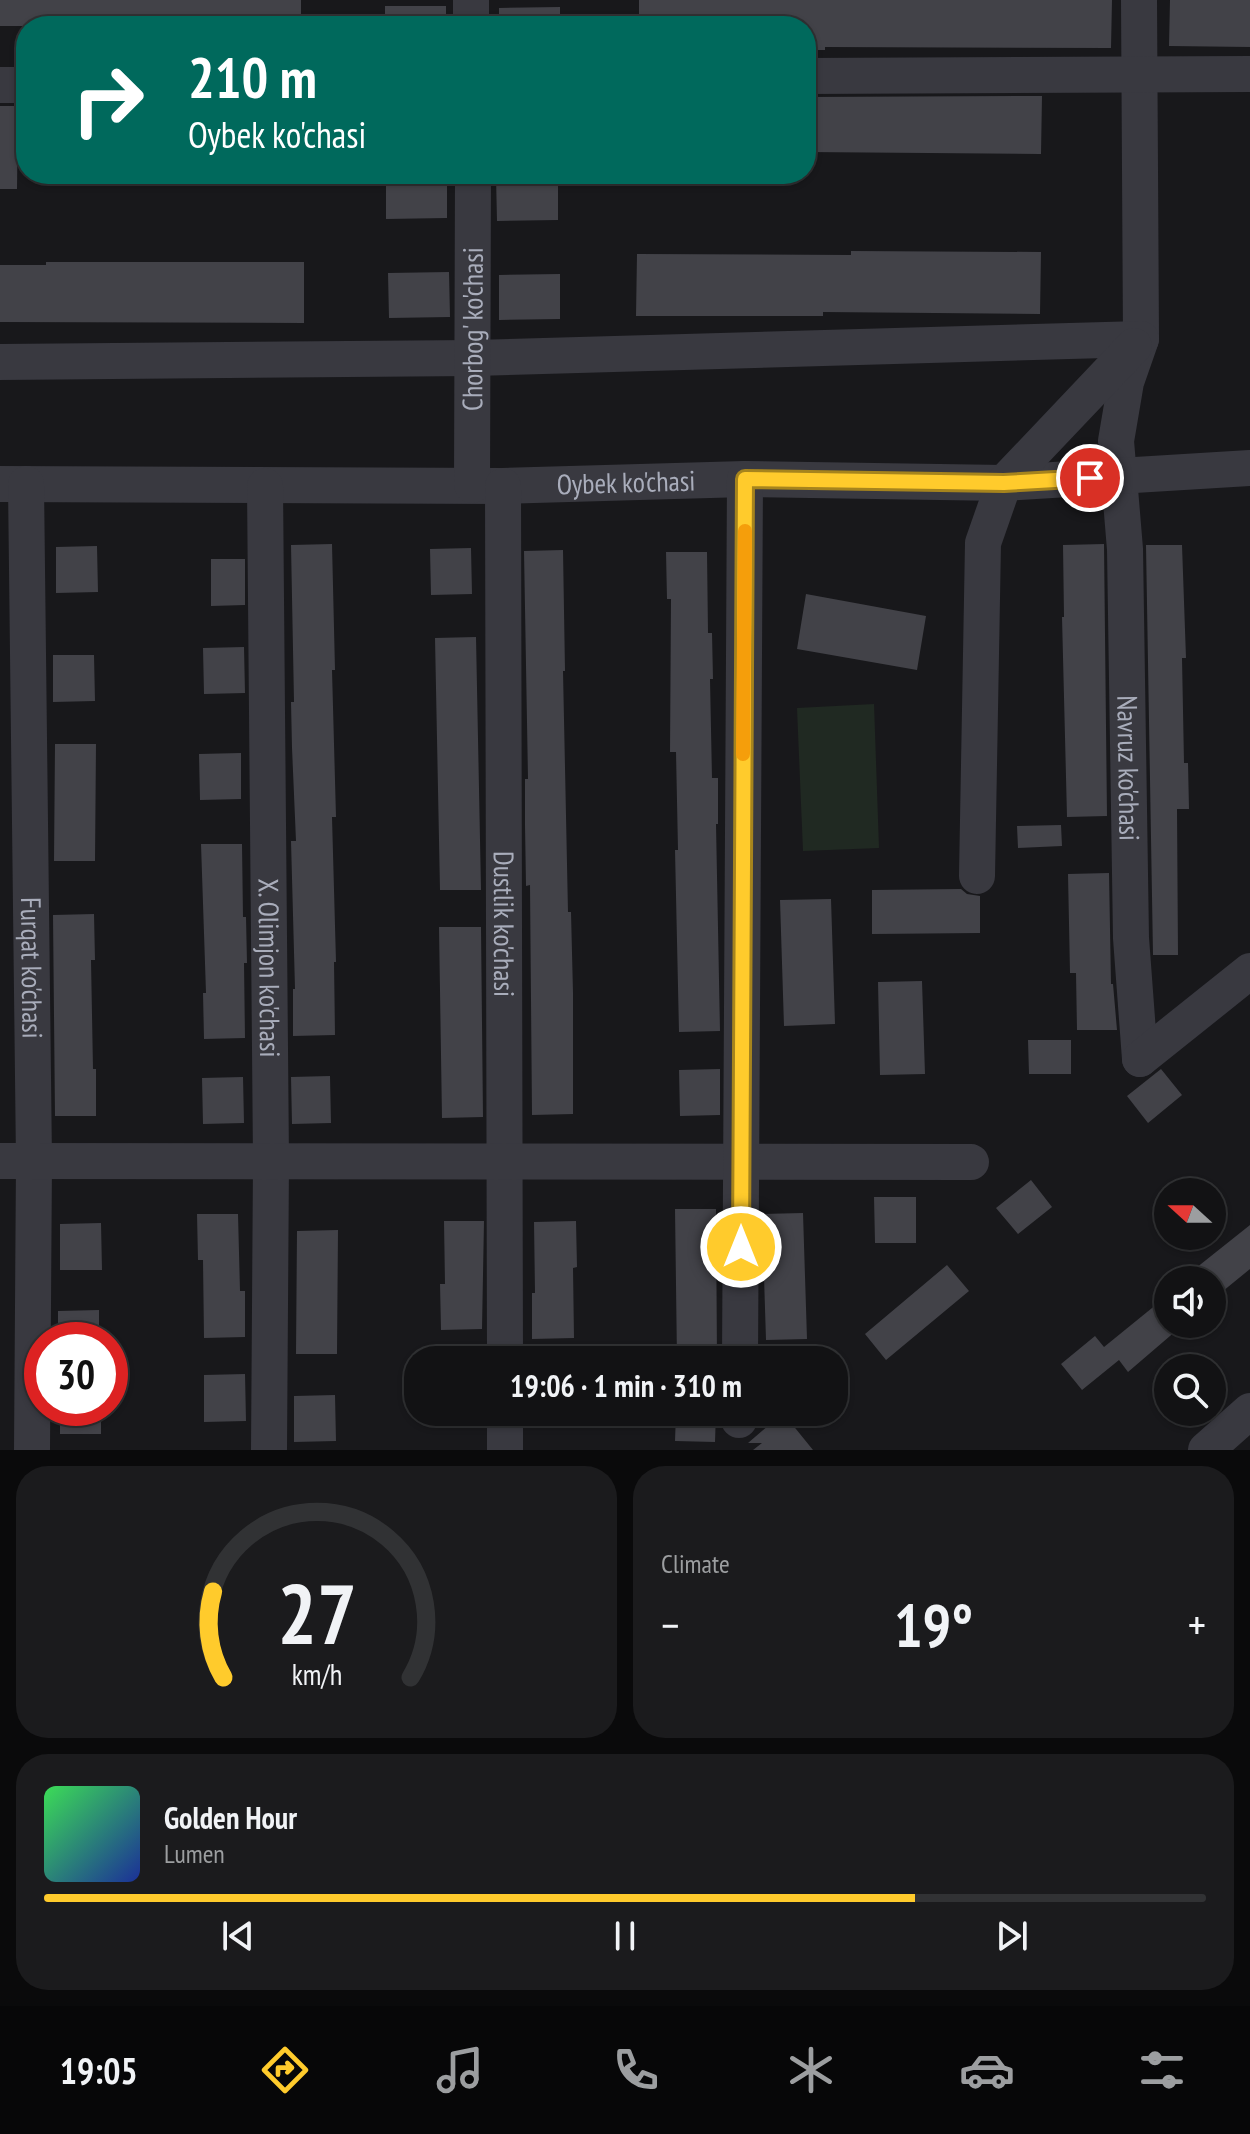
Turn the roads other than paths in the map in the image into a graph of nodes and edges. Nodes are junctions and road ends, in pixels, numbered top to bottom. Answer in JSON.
{"nodes":[{"id":1,"x":1139,"y":0,"type":"edge"},
{"id":2,"x":1139,"y":73,"type":"junction"},
{"id":3,"x":1250,"y":74,"type":"edge"},
{"id":4,"x":816,"y":76,"type":"edge"},
{"id":5,"x":473,"y":184,"type":"edge"},
{"id":6,"x":1141,"y":339,"type":"junction"},
{"id":7,"x":474,"y":358,"type":"junction"},
{"id":8,"x":0,"y":362,"type":"edge"},
{"id":9,"x":1250,"y":468,"type":"edge"},
{"id":10,"x":1119,"y":477,"type":"junction"},
{"id":11,"x":745,"y":479,"type":"junction"},
{"id":12,"x":1004,"y":483,"type":"junction"},
{"id":13,"x":13,"y":484,"type":"edge"},
{"id":14,"x":265,"y":486,"type":"junction"},
{"id":15,"x":487,"y":486,"type":"junction"},
{"id":16,"x":977,"y":876,"type":"dead end"},
{"id":17,"x":1250,"y":971,"type":"edge"},
{"id":18,"x":17,"y":1161,"type":"edge"},
{"id":19,"x":271,"y":1161,"type":"junction"},
{"id":20,"x":504,"y":1161,"type":"junction"},
{"id":21,"x":741,"y":1162,"type":"junction"},
{"id":22,"x":971,"y":1162,"type":"dead end"},
{"id":23,"x":505,"y":1346,"type":"edge"},
{"id":24,"x":740,"y":1346,"type":"edge"},
{"id":25,"x":1250,"y":1411,"type":"edge"},
{"id":26,"x":505,"y":1426,"type":"edge"},
{"id":27,"x":32,"y":1450,"type":"edge"},
{"id":28,"x":269,"y":1450,"type":"edge"},
{"id":29,"x":505,"y":1450,"type":"edge"},
{"id":30,"x":1206,"y":1450,"type":"edge"}],
"edges":[{"from":1,"to":2,"type":"street","name":"Navruz ko'chasi"},
{"from":2,"to":3,"type":"street"},
{"from":2,"to":4,"type":"street"},
{"from":2,"to":6,"type":"street","name":"Navruz ko'chasi"},
{"from":5,"to":7,"type":"street","name":"Chorbog' ko'chasi"},
{"from":6,"to":7,"type":"street"},
{"from":6,"to":10,"type":"street","name":"Navruz ko'chasi"},
{"from":6,"to":12,"type":"street"},
{"from":7,"to":8,"type":"street"},
{"from":7,"to":15,"type":"street","name":"Chorbog' ko'chasi"},
{"from":9,"to":10,"type":"street","name":"Oybek ko'chasi"},
{"from":10,"to":12,"type":"street","name":"Oybek ko'chasi"},
{"from":10,"to":17,"type":"street","name":"Navruz ko'chasi"},
{"from":11,"to":12,"type":"street","name":"Oybek ko'chasi"},
{"from":11,"to":15,"type":"street","name":"Oybek ko'chasi"},
{"from":11,"to":21,"type":"street"},
{"from":12,"to":16,"type":"street"},
{"from":13,"to":14,"type":"street","name":"Oybek ko'chasi"},
{"from":13,"to":18,"type":"street","name":"Furqat ko'chasi"},
{"from":14,"to":15,"type":"street","name":"Oybek ko'chasi"},
{"from":14,"to":19,"type":"street","name":"X. Olimjon ko'chasi"},
{"from":15,"to":20,"type":"street","name":"Dustlik ko'chasi"},
{"from":18,"to":19,"type":"street"},
{"from":18,"to":27,"type":"street","name":"Furqat ko'chasi"},
{"from":19,"to":20,"type":"street"},
{"from":19,"to":28,"type":"street","name":"X. Olimjon ko'chasi"},
{"from":20,"to":21,"type":"street"},
{"from":20,"to":23,"type":"street","name":"Dustlik ko'chasi"},
{"from":21,"to":22,"type":"street"},
{"from":21,"to":24,"type":"street"},
{"from":25,"to":30,"type":"street"},
{"from":26,"to":29,"type":"street"}]}
